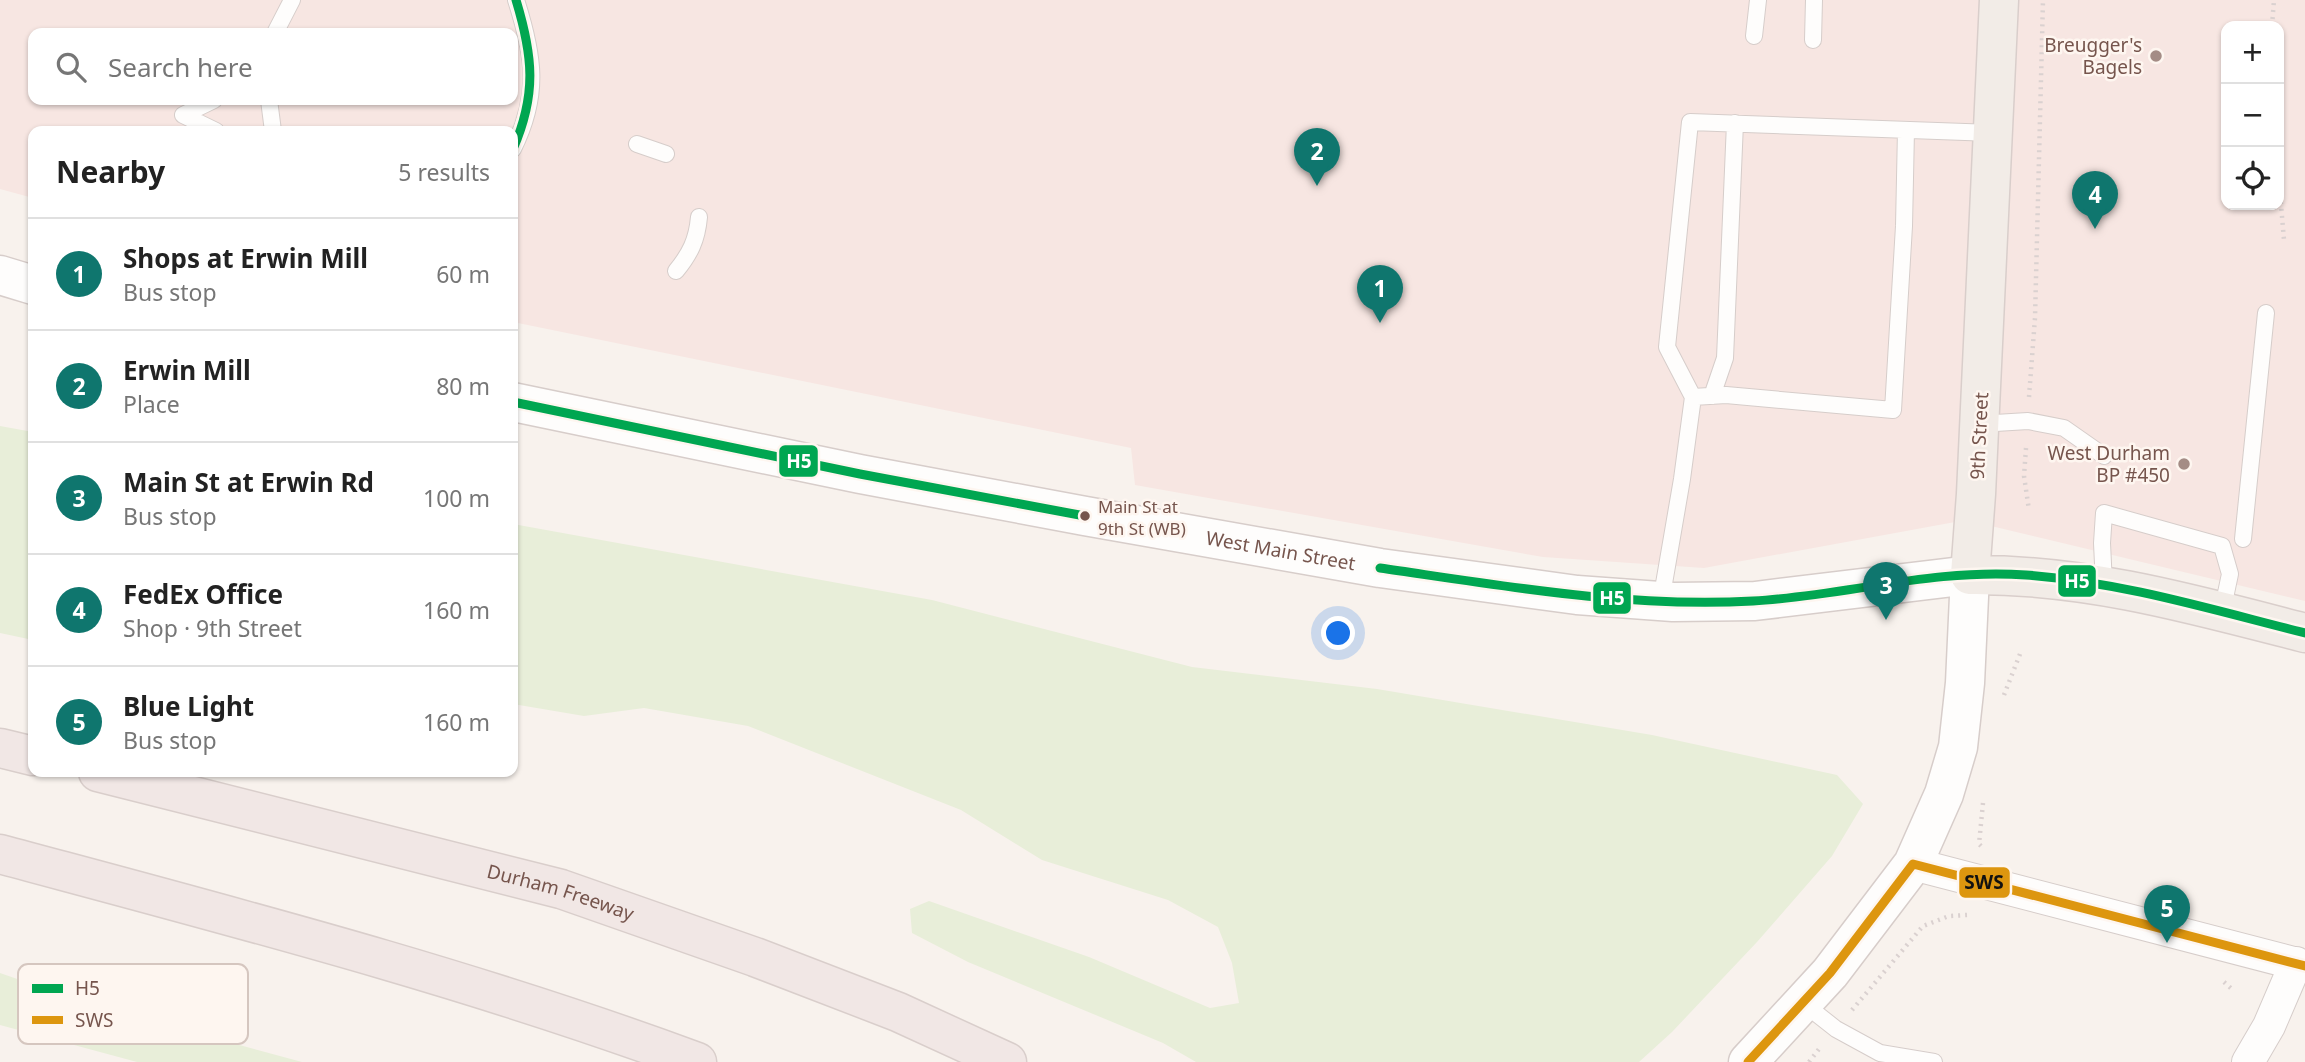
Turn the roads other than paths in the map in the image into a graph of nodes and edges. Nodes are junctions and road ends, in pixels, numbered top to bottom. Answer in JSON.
{"nodes":[{"id":1,"x":292,"y":0,"type":"edge"},
{"id":2,"x":516,"y":0,"type":"edge"},
{"id":3,"x":1758,"y":0,"type":"edge"},
{"id":4,"x":1814,"y":0,"type":"edge"},
{"id":5,"x":1999,"y":0,"type":"edge"},
{"id":6,"x":278,"y":28,"type":"edge"},
{"id":7,"x":1754,"y":36,"type":"dead end"},
{"id":8,"x":1814,"y":40,"type":"dead end"},
{"id":9,"x":204,"y":105,"type":"edge"},
{"id":10,"x":270,"y":105,"type":"edge"},
{"id":11,"x":1735,"y":123,"type":"junction"},
{"id":12,"x":206,"y":126,"type":"edge"},
{"id":13,"x":272,"y":126,"type":"edge"},
{"id":14,"x":1906,"y":130,"type":"junction"},
{"id":15,"x":1993,"y":133,"type":"junction"},
{"id":16,"x":518,"y":138,"type":"edge"},
{"id":17,"x":637,"y":144,"type":"dead end"},
{"id":18,"x":666,"y":154,"type":"dead end"},
{"id":19,"x":699,"y":217,"type":"dead end"},
{"id":20,"x":676,"y":271,"type":"dead end"},
{"id":21,"x":0,"y":275,"type":"edge"},
{"id":22,"x":28,"y":283,"type":"edge"},
{"id":23,"x":2266,"y":313,"type":"dead end"},
{"id":24,"x":1712,"y":396,"type":"junction"},
{"id":25,"x":1693,"y":397,"type":"junction"},
{"id":26,"x":518,"y":403,"type":"edge"},
{"id":27,"x":1979,"y":424,"type":"junction"},
{"id":28,"x":2104,"y":456,"type":"dead end"},
{"id":29,"x":2243,"y":539,"type":"dead end"},
{"id":30,"x":1970,"y":575,"type":"junction"},
{"id":31,"x":2105,"y":585,"type":"junction"},
{"id":32,"x":1661,"y":601,"type":"junction"},
{"id":33,"x":2222,"y":612,"type":"junction"},
{"id":34,"x":2305,"y":633,"type":"edge"},
{"id":35,"x":0,"y":748,"type":"edge"},
{"id":36,"x":28,"y":755,"type":"edge"},
{"id":37,"x":118,"y":777,"type":"edge"},
{"id":38,"x":0,"y":854,"type":"edge"},
{"id":39,"x":1913,"y":864,"type":"junction"},
{"id":40,"x":2301,"y":964,"type":"edge"},
{"id":41,"x":1803,"y":1003,"type":"junction"},
{"id":42,"x":697,"y":1062,"type":"edge"},
{"id":43,"x":1007,"y":1062,"type":"edge"},
{"id":44,"x":1748,"y":1062,"type":"edge"},
{"id":45,"x":1934,"y":1062,"type":"edge"},
{"id":46,"x":2248,"y":1062,"type":"edge"}],
"edges":[{"from":1,"to":6,"type":"lane"},
{"from":2,"to":16,"type":"lane"},
{"from":3,"to":7,"type":"lane"},
{"from":4,"to":8,"type":"lane"},
{"from":5,"to":15,"type":"main road","name":"9th Street"},
{"from":9,"to":12,"type":"lane"},
{"from":10,"to":13,"type":"lane"},
{"from":11,"to":14,"type":"lane"},
{"from":11,"to":24,"type":"lane"},
{"from":11,"to":25,"type":"lane"},
{"from":14,"to":15,"type":"lane"},
{"from":14,"to":24,"type":"lane"},
{"from":15,"to":27,"type":"main road","name":"9th Street"},
{"from":17,"to":18,"type":"lane"},
{"from":19,"to":20,"type":"lane"},
{"from":21,"to":22,"type":"main road"},
{"from":23,"to":29,"type":"lane"},
{"from":24,"to":25,"type":"lane"},
{"from":25,"to":32,"type":"lane"},
{"from":26,"to":32,"type":"main road","name":"West Main Street"},
{"from":27,"to":28,"type":"lane"},
{"from":27,"to":30,"type":"main road","name":"9th Street"},
{"from":30,"to":31,"type":"main road","name":"West Main Street"},
{"from":30,"to":32,"type":"main road","name":"West Main Street"},
{"from":30,"to":39,"type":"main road","name":"9th Street"},
{"from":31,"to":33,"type":"main road","name":"West Main Street"},
{"from":31,"to":33,"type":"lane"},
{"from":33,"to":34,"type":"main road","name":"West Main Street"},
{"from":35,"to":36,"type":"highway"},
{"from":37,"to":43,"type":"highway","name":"Durham Freeway"},
{"from":38,"to":42,"type":"highway"},
{"from":39,"to":40,"type":"street"},
{"from":39,"to":41,"type":"main road","name":"9th Street"},
{"from":40,"to":46,"type":"street"},
{"from":41,"to":44,"type":"main road","name":"9th Street"},
{"from":41,"to":45,"type":"lane"}]}
